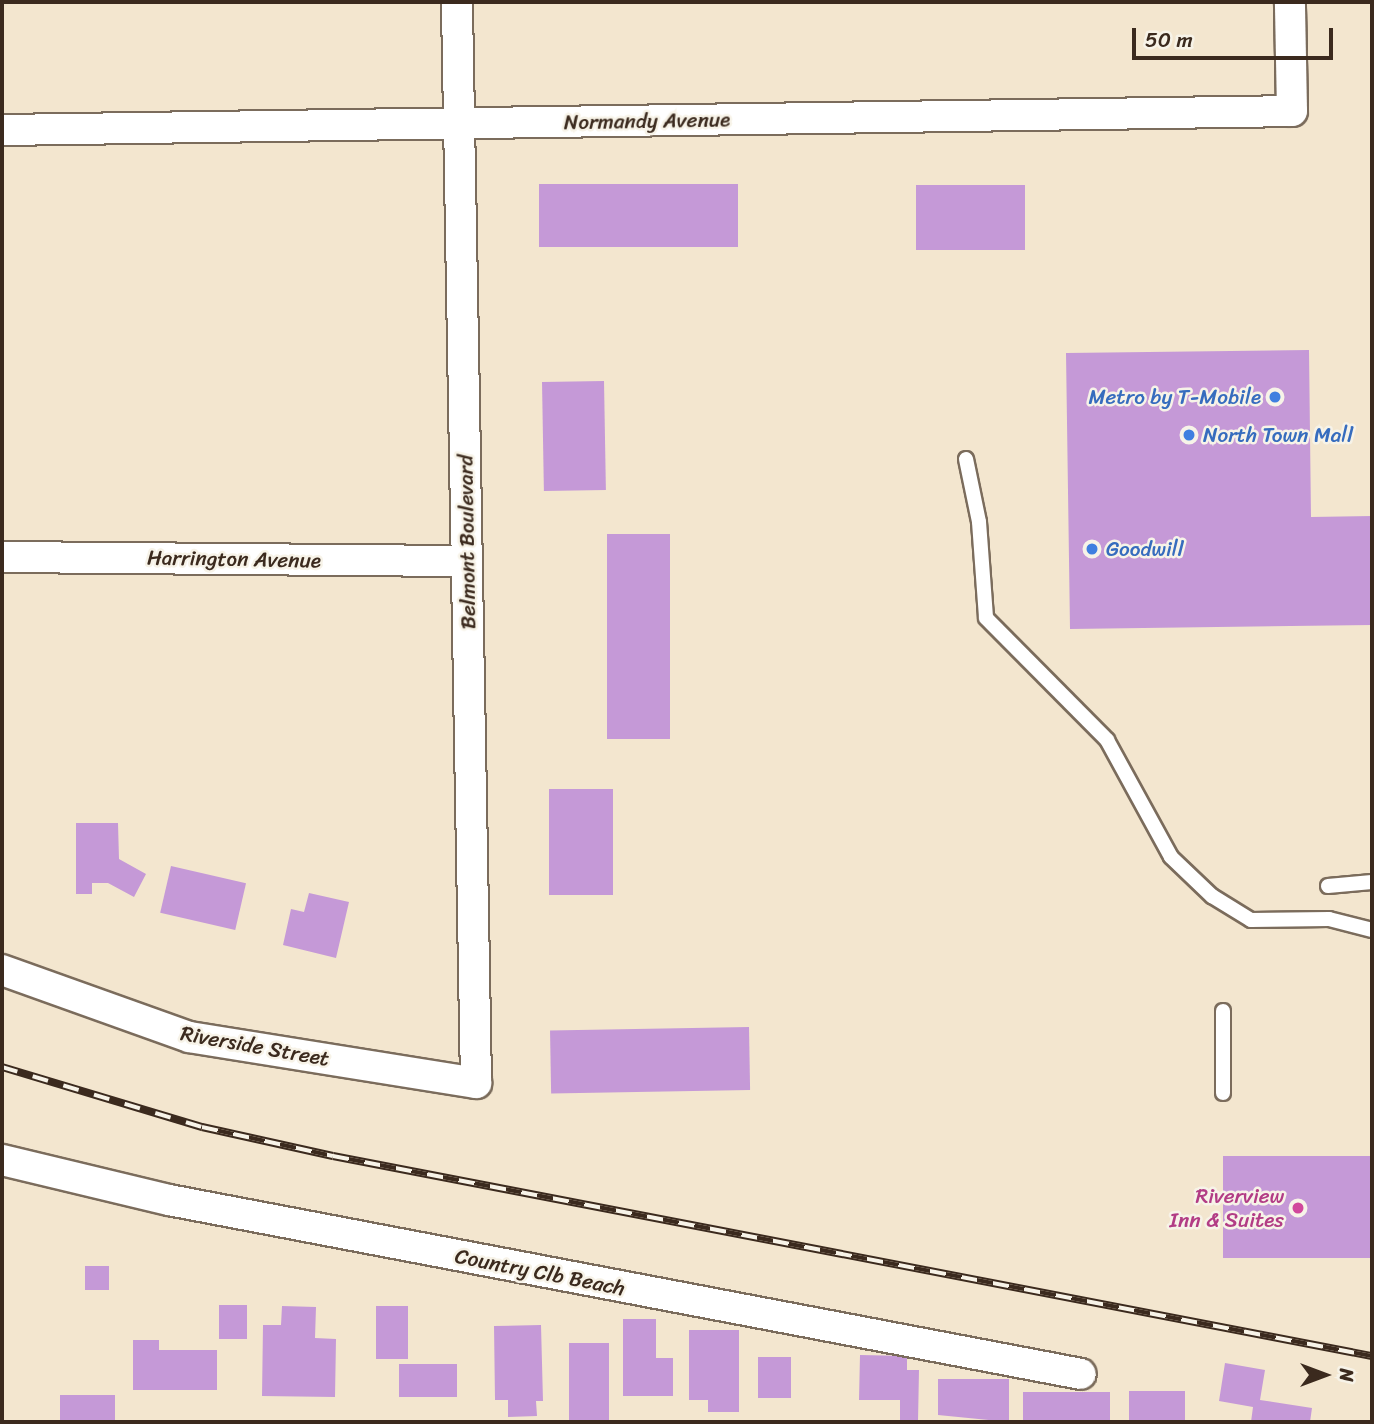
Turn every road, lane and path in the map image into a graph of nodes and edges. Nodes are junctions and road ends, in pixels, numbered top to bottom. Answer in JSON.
{"nodes":[{"id":1,"x":457,"y":2,"type":"edge"},
{"id":2,"x":1290,"y":2,"type":"edge"},
{"id":3,"x":460,"y":124,"type":"junction"},
{"id":4,"x":2,"y":130,"type":"edge"},
{"id":5,"x":965,"y":459,"type":"dead end"},
{"id":6,"x":2,"y":557,"type":"edge"},
{"id":7,"x":467,"y":561,"type":"junction"},
{"id":8,"x":1372,"y":882,"type":"edge"},
{"id":9,"x":1328,"y":886,"type":"dead end"},
{"id":10,"x":1372,"y":930,"type":"edge"},
{"id":11,"x":2,"y":970,"type":"edge"},
{"id":12,"x":1223,"y":1011,"type":"dead end"},
{"id":13,"x":476,"y":1083,"type":"joint"},
{"id":14,"x":1223,"y":1093,"type":"dead end"},
{"id":15,"x":2,"y":1160,"type":"edge"},
{"id":16,"x":1081,"y":1374,"type":"dead end"}],
"edges":[{"from":1,"to":3,"type":"street","name":"Belmont Boulevard"},
{"from":2,"to":3,"type":"street","name":"Normandy Avenue"},
{"from":3,"to":4,"type":"street","name":"Normandy Avenue"},
{"from":3,"to":7,"type":"street","name":"Belmont Boulevard"},
{"from":5,"to":10,"type":"lane"},
{"from":6,"to":7,"type":"street","name":"Harrington Avenue"},
{"from":7,"to":13,"type":"street","name":"Belmont Boulevard"},
{"from":8,"to":9,"type":"lane"},
{"from":11,"to":13,"type":"street","name":"Riverside Street"},
{"from":12,"to":14,"type":"lane"},
{"from":15,"to":16,"type":"street","name":"Country Clb Beach"}]}
